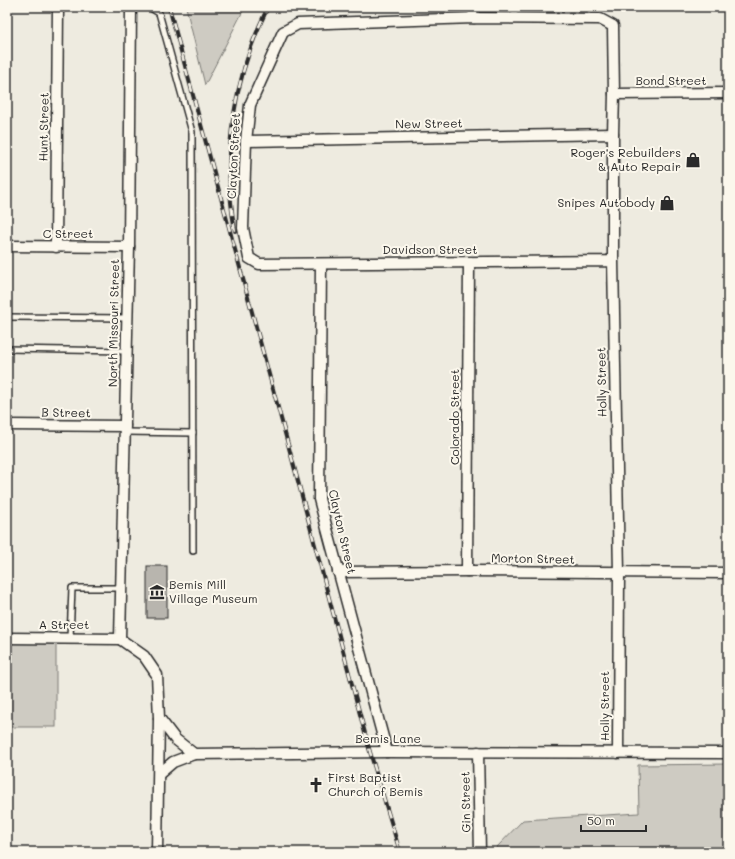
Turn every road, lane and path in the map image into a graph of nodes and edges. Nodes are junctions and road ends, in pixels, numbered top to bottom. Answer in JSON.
{"nodes":[{"id":1,"x":58,"y":7,"type":"edge"},
{"id":2,"x":130,"y":7,"type":"edge"},
{"id":3,"x":150,"y":7,"type":"edge"},
{"id":4,"x":473,"y":7,"type":"edge"},
{"id":5,"x":474,"y":18,"type":"junction"},
{"id":6,"x":728,"y":93,"type":"edge"},
{"id":7,"x":614,"y":94,"type":"junction"},
{"id":8,"x":613,"y":134,"type":"junction"},
{"id":9,"x":246,"y":140,"type":"junction"},
{"id":10,"x":7,"y":246,"type":"edge"},
{"id":11,"x":56,"y":246,"type":"junction"},
{"id":12,"x":129,"y":247,"type":"junction"},
{"id":13,"x":249,"y":258,"type":"joint"},
{"id":14,"x":613,"y":261,"type":"junction"},
{"id":15,"x":469,"y":263,"type":"junction"},
{"id":16,"x":320,"y":264,"type":"junction"},
{"id":17,"x":7,"y":317,"type":"edge"},
{"id":18,"x":127,"y":318,"type":"junction"},
{"id":19,"x":7,"y":349,"type":"edge"},
{"id":20,"x":126,"y":351,"type":"junction"},
{"id":21,"x":7,"y":425,"type":"edge"},
{"id":22,"x":125,"y":429,"type":"junction"},
{"id":23,"x":193,"y":433,"type":"junction"},
{"id":24,"x":193,"y":551,"type":"dead end"},
{"id":25,"x":467,"y":571,"type":"junction"},
{"id":26,"x":338,"y":572,"type":"junction"},
{"id":27,"x":619,"y":573,"type":"junction"},
{"id":28,"x":728,"y":573,"type":"edge"},
{"id":29,"x":122,"y":588,"type":"junction"},
{"id":30,"x":7,"y":638,"type":"edge"},
{"id":31,"x":70,"y":638,"type":"junction"},
{"id":32,"x":120,"y":639,"type":"junction"},
{"id":33,"x":159,"y":718,"type":"junction"},
{"id":34,"x":386,"y":752,"type":"junction"},
{"id":35,"x":478,"y":752,"type":"junction"},
{"id":36,"x":618,"y":753,"type":"junction"},
{"id":37,"x":728,"y":753,"type":"edge"},
{"id":38,"x":194,"y":754,"type":"junction"},
{"id":39,"x":159,"y":774,"type":"junction"},
{"id":40,"x":157,"y":852,"type":"edge"},
{"id":41,"x":480,"y":852,"type":"edge"}],
"edges":[{"from":1,"to":11,"type":"street","name":"Hunt Street"},
{"from":2,"to":12,"type":"street","name":"North Missouri Street"},
{"from":3,"to":23,"type":"lane"},
{"from":4,"to":5,"type":"street"},
{"from":5,"to":7,"type":"street","name":"Holly Street"},
{"from":5,"to":9,"type":"street","name":"Clayton Street"},
{"from":6,"to":7,"type":"street","name":"Bond Street"},
{"from":7,"to":8,"type":"street","name":"Holly Street"},
{"from":8,"to":9,"type":"street","name":"New Street"},
{"from":8,"to":14,"type":"street","name":"Holly Street"},
{"from":9,"to":13,"type":"street","name":"Clayton Street"},
{"from":10,"to":11,"type":"street","name":"C Street"},
{"from":11,"to":12,"type":"street","name":"C Street"},
{"from":12,"to":18,"type":"street","name":"North Missouri Street"},
{"from":13,"to":16,"type":"street","name":"Davidson Street"},
{"from":14,"to":15,"type":"street","name":"Davidson Street"},
{"from":14,"to":27,"type":"street","name":"Holly Street"},
{"from":15,"to":16,"type":"street","name":"Davidson Street"},
{"from":15,"to":25,"type":"street","name":"Colorado Street"},
{"from":16,"to":26,"type":"street","name":"Clayton Street"},
{"from":17,"to":18,"type":"lane"},
{"from":18,"to":20,"type":"street","name":"North Missouri Street"},
{"from":19,"to":20,"type":"lane"},
{"from":20,"to":22,"type":"street","name":"North Missouri Street"},
{"from":21,"to":22,"type":"street","name":"B Street"},
{"from":22,"to":23,"type":"lane"},
{"from":22,"to":29,"type":"street","name":"North Missouri Street"},
{"from":23,"to":24,"type":"lane"},
{"from":25,"to":26,"type":"street","name":"Morton Street"},
{"from":25,"to":27,"type":"street","name":"Morton Street"},
{"from":26,"to":34,"type":"street","name":"Clayton Street"},
{"from":27,"to":28,"type":"street","name":"Morton Street"},
{"from":27,"to":36,"type":"street","name":"Holly Street"},
{"from":29,"to":31,"type":"lane"},
{"from":29,"to":32,"type":"street","name":"North Missouri Street"},
{"from":30,"to":31,"type":"street","name":"A Street"},
{"from":31,"to":32,"type":"street","name":"A Street"},
{"from":32,"to":33,"type":"street"},
{"from":33,"to":38,"type":"street"},
{"from":33,"to":39,"type":"street"},
{"from":34,"to":35,"type":"street","name":"Bemis Lane"},
{"from":34,"to":38,"type":"street","name":"Bemis Lane"},
{"from":35,"to":36,"type":"street","name":"Bemis Lane"},
{"from":35,"to":41,"type":"street","name":"Gin Street"},
{"from":36,"to":37,"type":"street","name":"Bemis Lane"},
{"from":38,"to":39,"type":"street"},
{"from":39,"to":40,"type":"street"}]}
